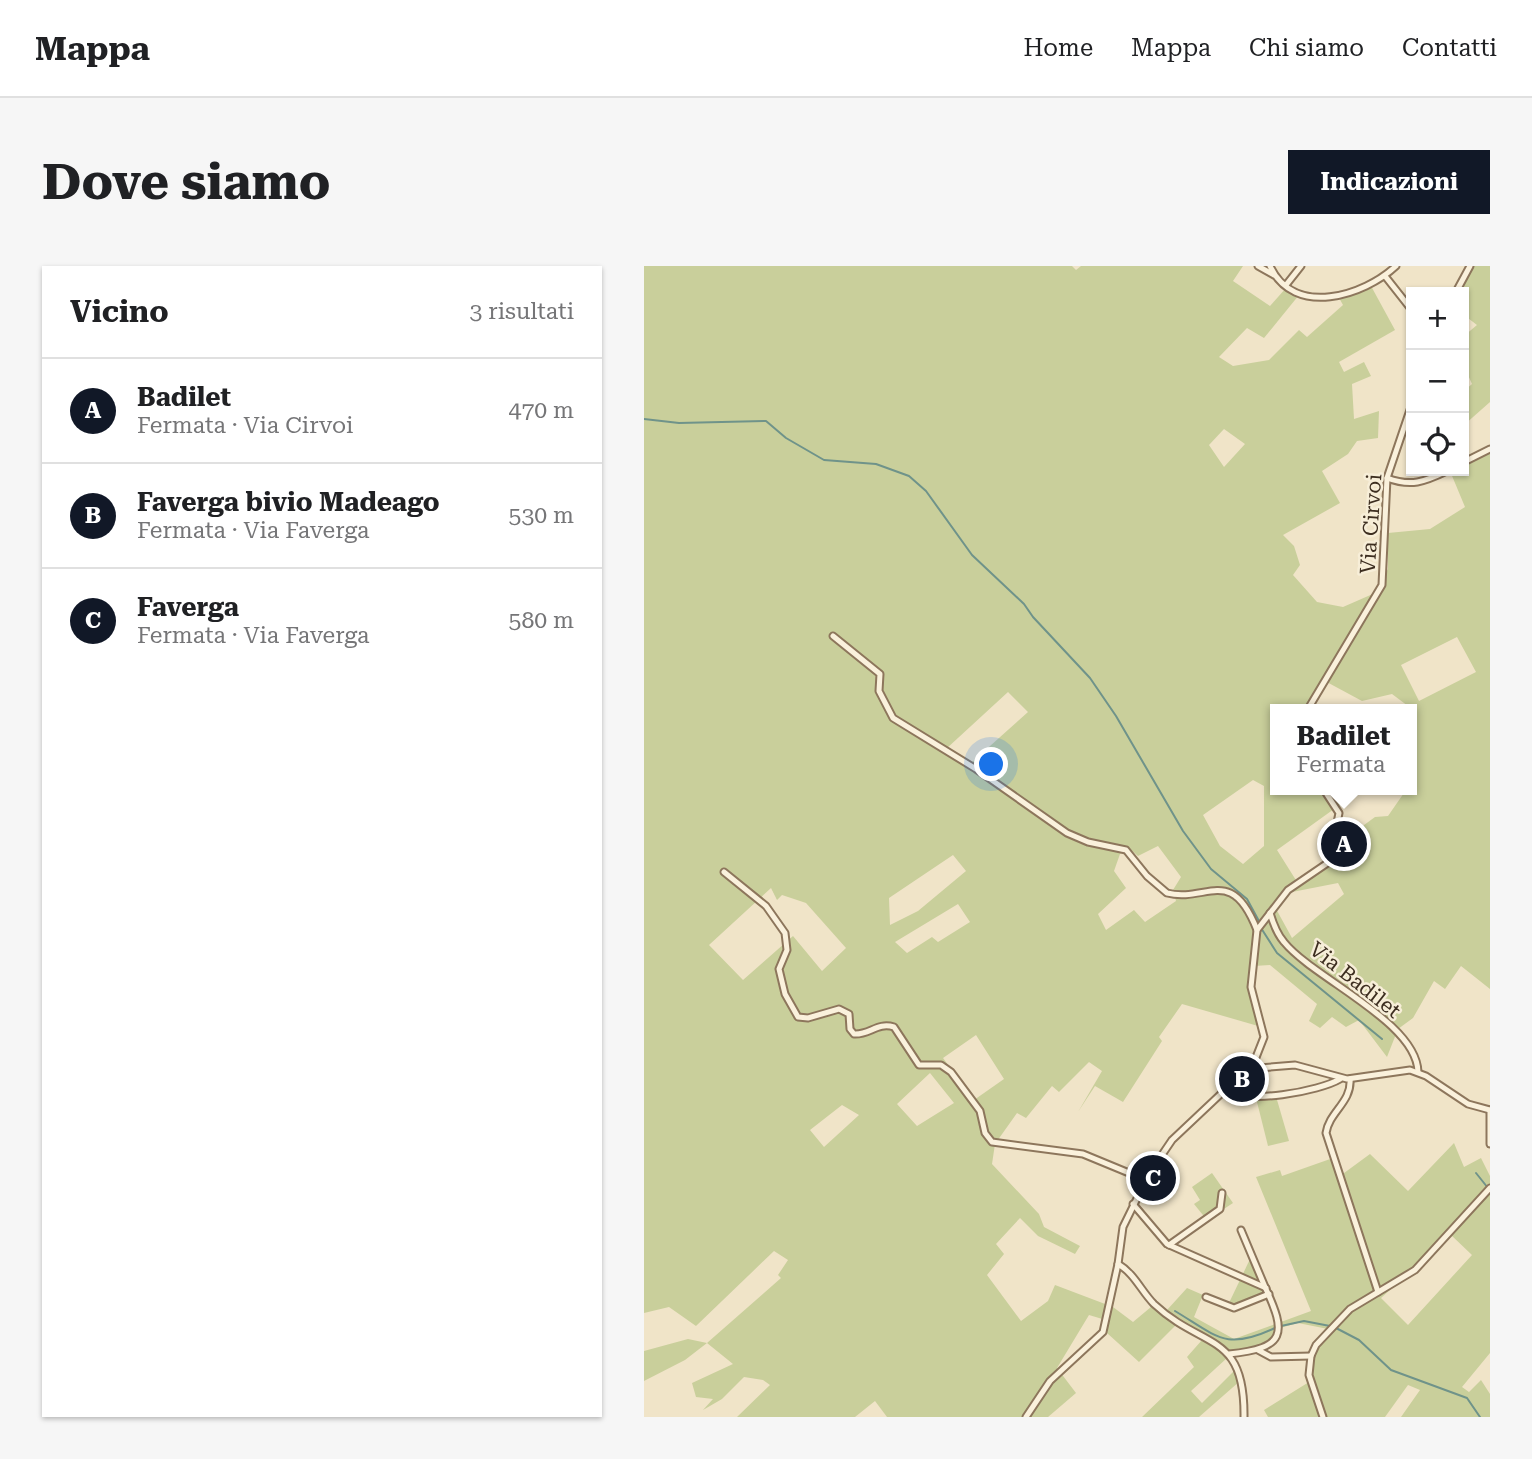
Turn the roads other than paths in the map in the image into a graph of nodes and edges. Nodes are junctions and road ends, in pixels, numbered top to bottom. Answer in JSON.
{"nodes":[{"id":1,"x":1258,"y":266,"type":"edge"},
{"id":2,"x":1270,"y":266,"type":"edge"},
{"id":3,"x":1301,"y":266,"type":"edge"},
{"id":4,"x":1396,"y":266,"type":"edge"},
{"id":5,"x":1469,"y":266,"type":"edge"},
{"id":6,"x":1274,"y":275,"type":"junction"},
{"id":7,"x":1385,"y":276,"type":"junction"},
{"id":8,"x":1286,"y":285,"type":"junction"},
{"id":9,"x":1458,"y":287,"type":"edge"},
{"id":10,"x":1406,"y":303,"type":"edge"},
{"id":11,"x":1409,"y":413,"type":"edge"},
{"id":12,"x":1490,"y":449,"type":"edge"},
{"id":13,"x":1469,"y":460,"type":"edge"},
{"id":14,"x":1434,"y":476,"type":"edge"},
{"id":15,"x":1387,"y":478,"type":"junction"},
{"id":16,"x":833,"y":636,"type":"dead end"},
{"id":17,"x":1311,"y":704,"type":"edge"},
{"id":18,"x":1327,"y":795,"type":"edge"},
{"id":19,"x":724,"y":872,"type":"dead end"},
{"id":20,"x":1270,"y":913,"type":"junction"},
{"id":21,"x":1257,"y":930,"type":"junction"},
{"id":22,"x":1251,"y":1070,"type":"junction"},
{"id":23,"x":1418,"y":1072,"type":"junction"},
{"id":24,"x":1340,"y":1079,"type":"junction"},
{"id":25,"x":1350,"y":1079,"type":"junction"},
{"id":26,"x":1226,"y":1088,"type":"junction"},
{"id":27,"x":1490,"y":1110,"type":"edge"},
{"id":28,"x":1490,"y":1144,"type":"edge"},
{"id":29,"x":1146,"y":1180,"type":"junction"},
{"id":30,"x":1488,"y":1189,"type":"edge"},
{"id":31,"x":1222,"y":1193,"type":"dead end"},
{"id":32,"x":1133,"y":1204,"type":"junction"},
{"id":33,"x":1241,"y":1230,"type":"dead end"},
{"id":34,"x":1169,"y":1245,"type":"junction"},
{"id":35,"x":1118,"y":1264,"type":"junction"},
{"id":36,"x":1267,"y":1291,"type":"junction"},
{"id":37,"x":1378,"y":1292,"type":"junction"},
{"id":38,"x":1206,"y":1297,"type":"dead end"},
{"id":39,"x":1258,"y":1350,"type":"junction"},
{"id":40,"x":1229,"y":1354,"type":"junction"},
{"id":41,"x":1311,"y":1356,"type":"junction"},
{"id":42,"x":1026,"y":1417,"type":"edge"},
{"id":43,"x":1244,"y":1417,"type":"edge"},
{"id":44,"x":1323,"y":1417,"type":"edge"}],
"edges":[{"from":1,"to":6,"type":"street"},
{"from":2,"to":6,"type":"street"},
{"from":3,"to":8,"type":"street"},
{"from":4,"to":7,"type":"street"},
{"from":5,"to":9,"type":"street"},
{"from":6,"to":8,"type":"street"},
{"from":7,"to":8,"type":"street"},
{"from":7,"to":10,"type":"street"},
{"from":11,"to":15,"type":"street","name":"Via Cirvoi"},
{"from":12,"to":13,"type":"street"},
{"from":14,"to":15,"type":"street"},
{"from":15,"to":17,"type":"street","name":"Via Cirvoi"},
{"from":16,"to":21,"type":"street"},
{"from":18,"to":20,"type":"street"},
{"from":19,"to":29,"type":"street"},
{"from":20,"to":21,"type":"street"},
{"from":20,"to":23,"type":"street","name":"Via Badilet"},
{"from":21,"to":22,"type":"street"},
{"from":22,"to":24,"type":"street"},
{"from":22,"to":26,"type":"street"},
{"from":23,"to":25,"type":"street"},
{"from":23,"to":27,"type":"street"},
{"from":24,"to":25,"type":"street"},
{"from":24,"to":26,"type":"street"},
{"from":25,"to":37,"type":"street"},
{"from":26,"to":29,"type":"street"},
{"from":27,"to":28,"type":"street"},
{"from":29,"to":32,"type":"street"},
{"from":30,"to":37,"type":"street"},
{"from":31,"to":34,"type":"street"},
{"from":32,"to":34,"type":"street"},
{"from":32,"to":35,"type":"street"},
{"from":33,"to":36,"type":"street"},
{"from":34,"to":36,"type":"street"},
{"from":35,"to":40,"type":"street"},
{"from":35,"to":42,"type":"street"},
{"from":36,"to":38,"type":"street"},
{"from":36,"to":39,"type":"street"},
{"from":37,"to":41,"type":"street"},
{"from":39,"to":40,"type":"street"},
{"from":39,"to":41,"type":"street"},
{"from":40,"to":43,"type":"street"},
{"from":41,"to":44,"type":"street"}]}
